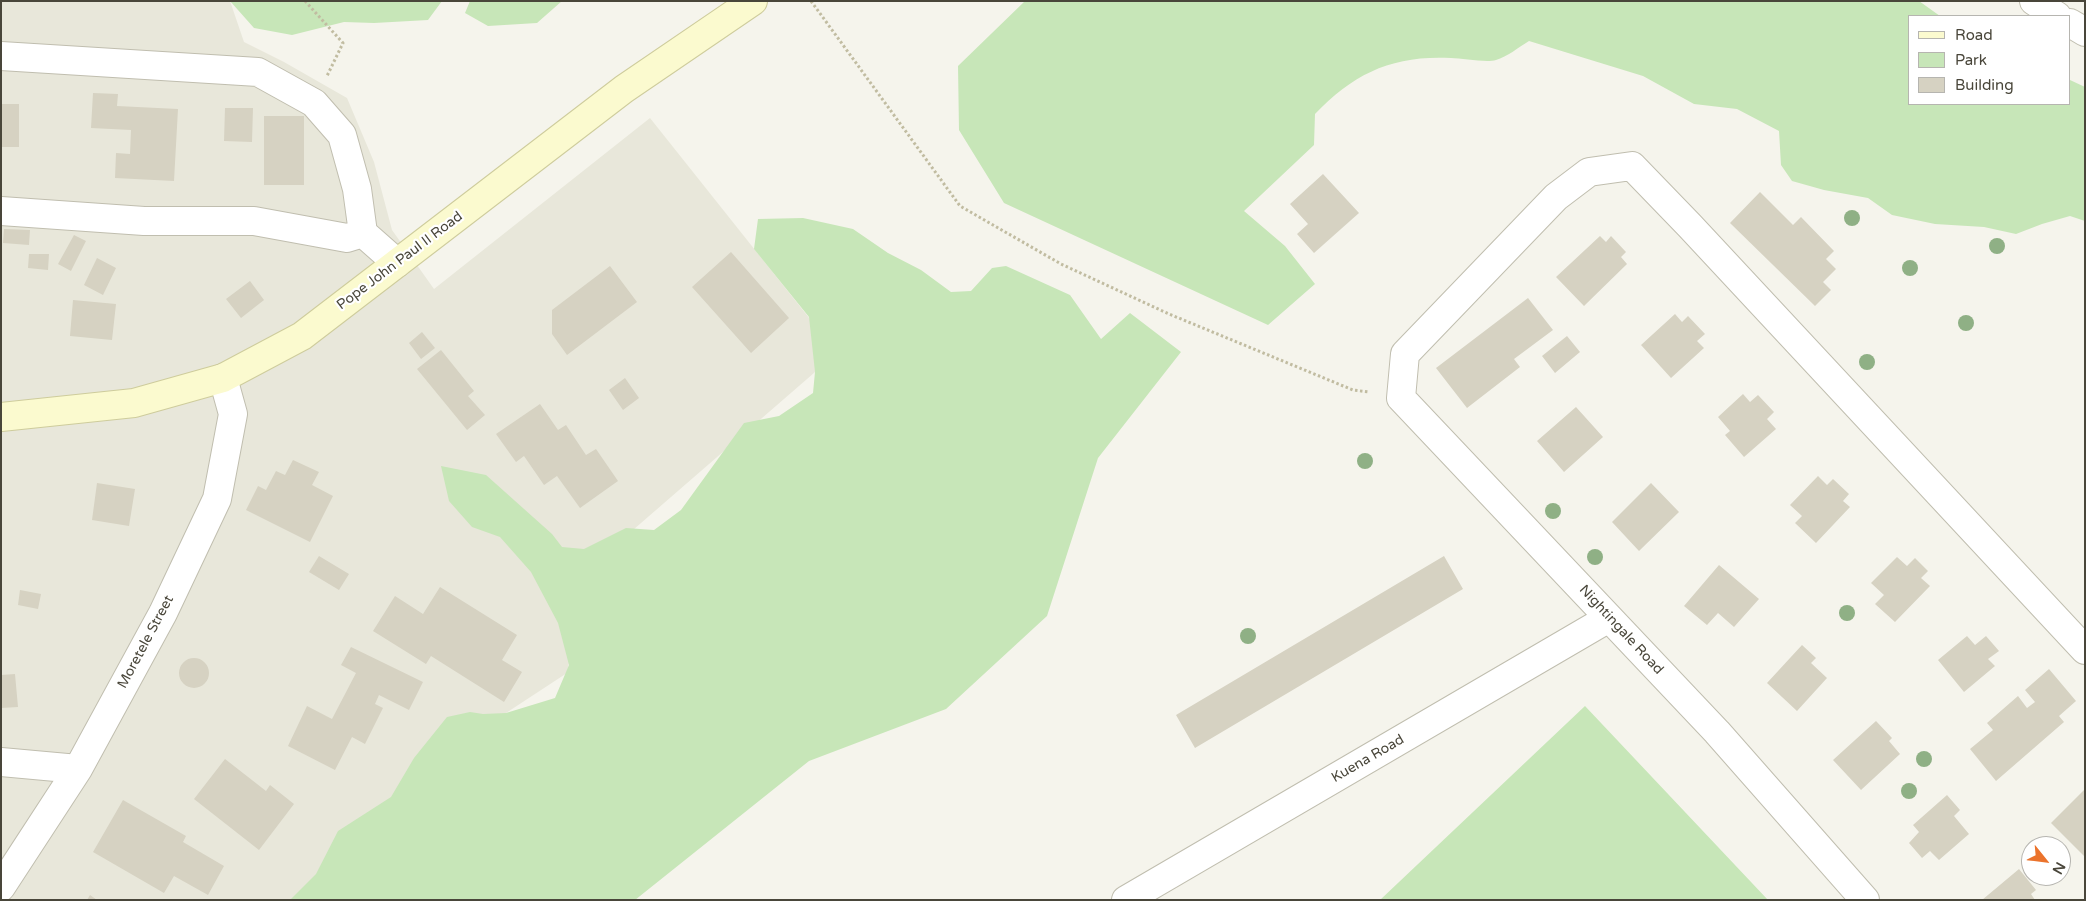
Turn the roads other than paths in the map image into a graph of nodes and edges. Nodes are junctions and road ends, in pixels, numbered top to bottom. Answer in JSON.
{"nodes":[{"id":1,"x":753,"y":1,"type":"edge"},
{"id":2,"x":2034,"y":1,"type":"edge"},
{"id":3,"x":2055,"y":15,"type":"edge"},
{"id":4,"x":2071,"y":24,"type":"edge"},
{"id":5,"x":2085,"y":32,"type":"edge"},
{"id":6,"x":1,"y":56,"type":"edge"},
{"id":7,"x":1,"y":211,"type":"edge"},
{"id":8,"x":363,"y":233,"type":"junction"},
{"id":9,"x":396,"y":263,"type":"junction"},
{"id":10,"x":223,"y":378,"type":"junction"},
{"id":11,"x":1,"y":417,"type":"edge"},
{"id":12,"x":1610,"y":618,"type":"junction"},
{"id":13,"x":2085,"y":650,"type":"edge"},
{"id":14,"x":1,"y":762,"type":"edge"},
{"id":15,"x":78,"y":769,"type":"junction"},
{"id":16,"x":1,"y":887,"type":"edge"},
{"id":17,"x":1126,"y":900,"type":"edge"},
{"id":18,"x":1865,"y":900,"type":"edge"}],
"edges":[{"from":1,"to":9,"type":"main road","name":"Pope John Paul II Road"},
{"from":2,"to":3,"type":"street"},
{"from":4,"to":5,"type":"street"},
{"from":6,"to":8,"type":"street"},
{"from":7,"to":8,"type":"street"},
{"from":8,"to":9,"type":"street"},
{"from":9,"to":10,"type":"main road","name":"Pope John Paul II Road"},
{"from":10,"to":11,"type":"main road","name":"Pope John Paul II Road"},
{"from":10,"to":15,"type":"street","name":"Moretele Street"},
{"from":12,"to":13,"type":"street","name":"Nightingale Road"},
{"from":12,"to":17,"type":"street","name":"Kuena Road"},
{"from":12,"to":18,"type":"street","name":"Nightingale Road"},
{"from":14,"to":15,"type":"street"},
{"from":15,"to":16,"type":"street","name":"Moretele Street"}]}
